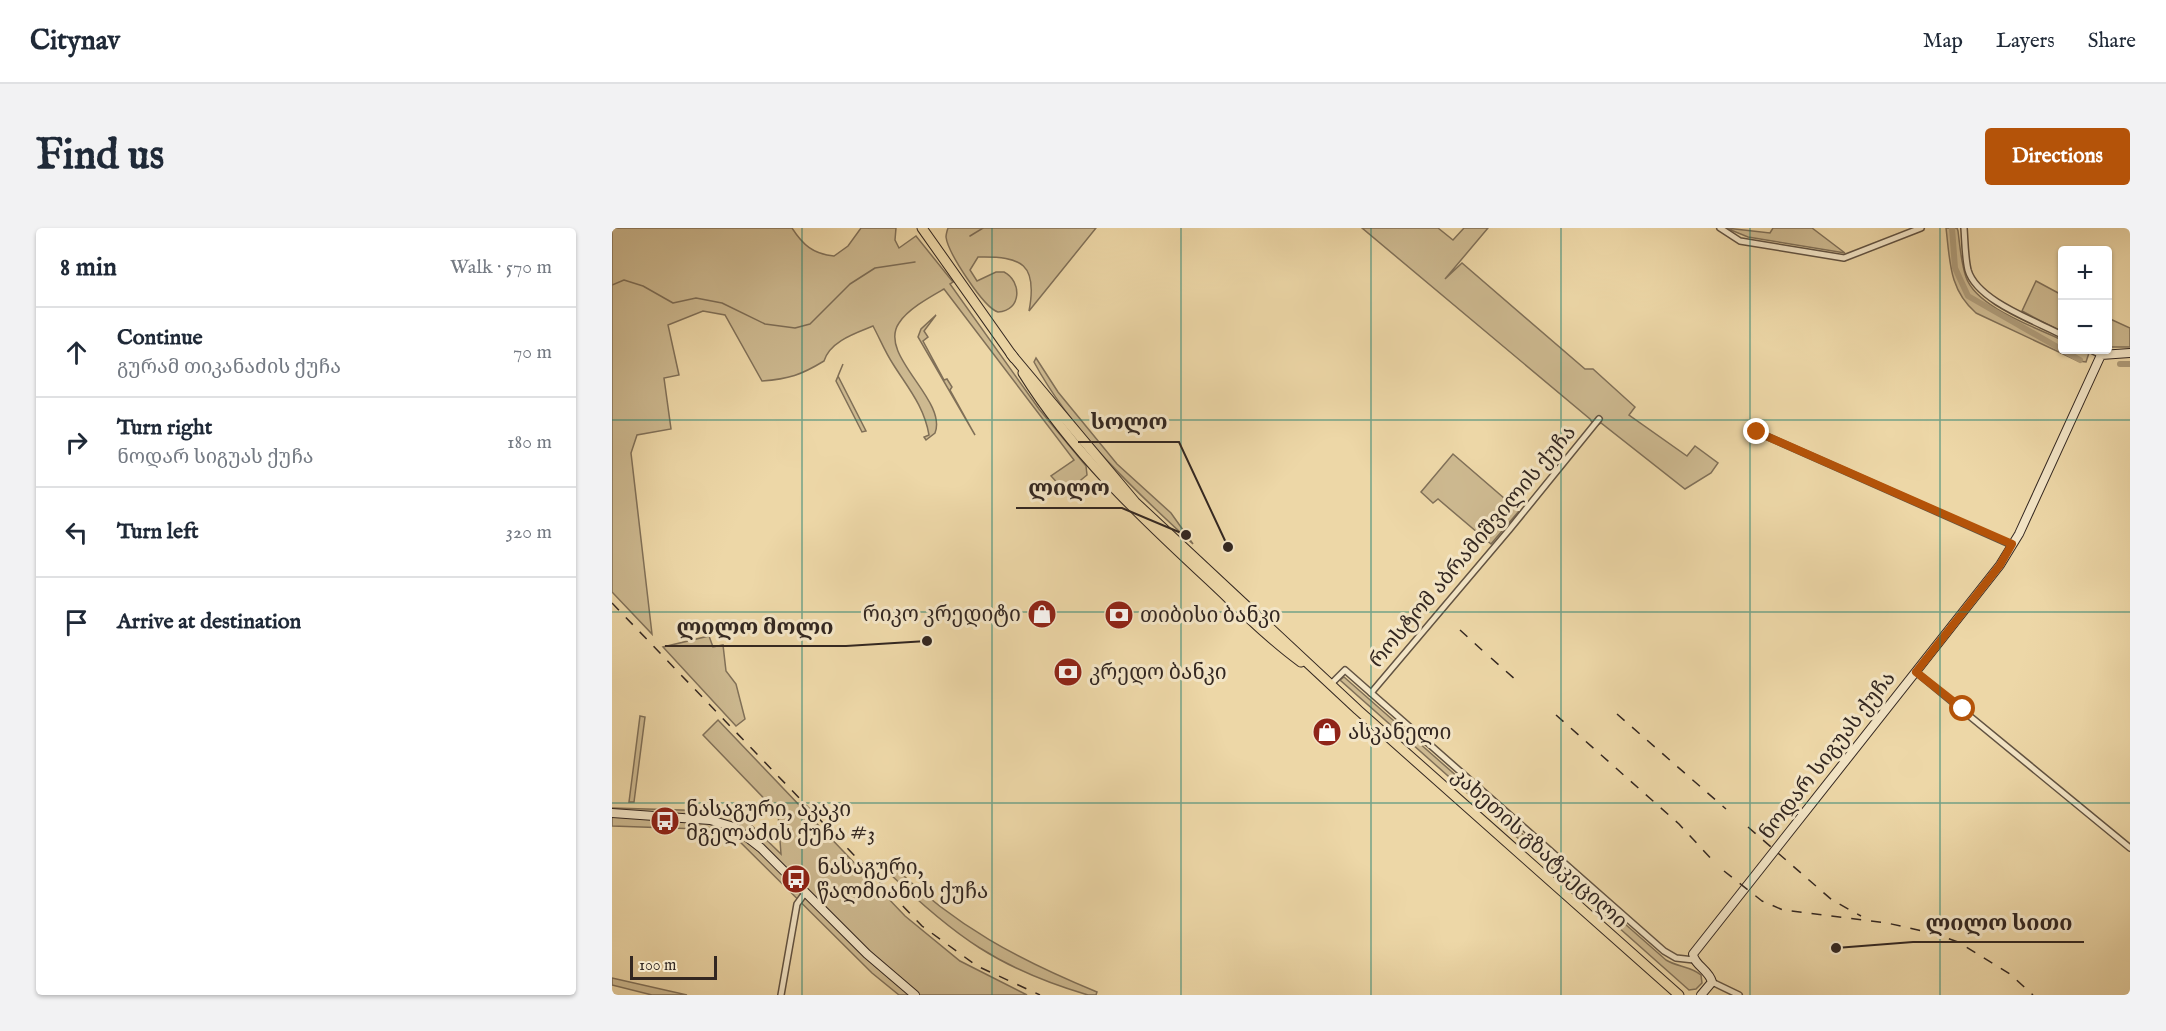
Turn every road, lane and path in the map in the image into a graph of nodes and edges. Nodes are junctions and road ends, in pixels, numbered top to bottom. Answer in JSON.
{"nodes":[{"id":1,"x":922,"y":228,"type":"edge"},
{"id":2,"x":1720,"y":228,"type":"edge"},
{"id":3,"x":1921,"y":228,"type":"edge"},
{"id":4,"x":1964,"y":228,"type":"edge"},
{"id":5,"x":2058,"y":333,"type":"edge"},
{"id":6,"x":2130,"y":353,"type":"edge"},
{"id":7,"x":2101,"y":355,"type":"joint"},
{"id":8,"x":1599,"y":419,"type":"dead end"},
{"id":9,"x":1757,"y":432,"type":"dead end"},
{"id":10,"x":2012,"y":544,"type":"junction"},
{"id":11,"x":1916,"y":672,"type":"junction"},
{"id":12,"x":1327,"y":682,"type":"junction"},
{"id":13,"x":1371,"y":693,"type":"junction"},
{"id":14,"x":612,"y":813,"type":"edge"},
{"id":15,"x":2130,"y":848,"type":"edge"},
{"id":16,"x":805,"y":892,"type":"junction"},
{"id":17,"x":1694,"y":960,"type":"junction"},
{"id":18,"x":1712,"y":982,"type":"junction"},
{"id":19,"x":781,"y":995,"type":"edge"},
{"id":20,"x":915,"y":995,"type":"edge"},
{"id":21,"x":1679,"y":995,"type":"edge"},
{"id":22,"x":1701,"y":995,"type":"edge"},
{"id":23,"x":1739,"y":995,"type":"edge"}],
"edges":[{"from":1,"to":12,"type":"highway","name":"კახეთის გზატკეცილი"},
{"from":2,"to":3,"type":"street"},
{"from":4,"to":5,"type":"street"},
{"from":6,"to":7,"type":"street"},
{"from":7,"to":10,"type":"street","name":"ნოდარ სიგუას ქუჩა"},
{"from":8,"to":13,"type":"street","name":"როსტომ აბრამიშვილის ქუჩა"},
{"from":9,"to":10,"type":"street"},
{"from":10,"to":11,"type":"street","name":"ნოდარ სიგუას ქუჩა"},
{"from":11,"to":15,"type":"street"},
{"from":11,"to":17,"type":"street","name":"ნოდარ სიგუას ქუჩა"},
{"from":12,"to":13,"type":"street","name":"როსტომ აბრამიშვილის ქუჩა"},
{"from":12,"to":21,"type":"highway","name":"კახეთის გზატკეცილი"},
{"from":13,"to":17,"type":"street","name":"როსტომ აბრამიშვილის ქუჩა"},
{"from":14,"to":16,"type":"street"},
{"from":16,"to":19,"type":"street"},
{"from":16,"to":20,"type":"street"},
{"from":17,"to":18,"type":"street"},
{"from":18,"to":22,"type":"street"},
{"from":18,"to":23,"type":"street"}]}
